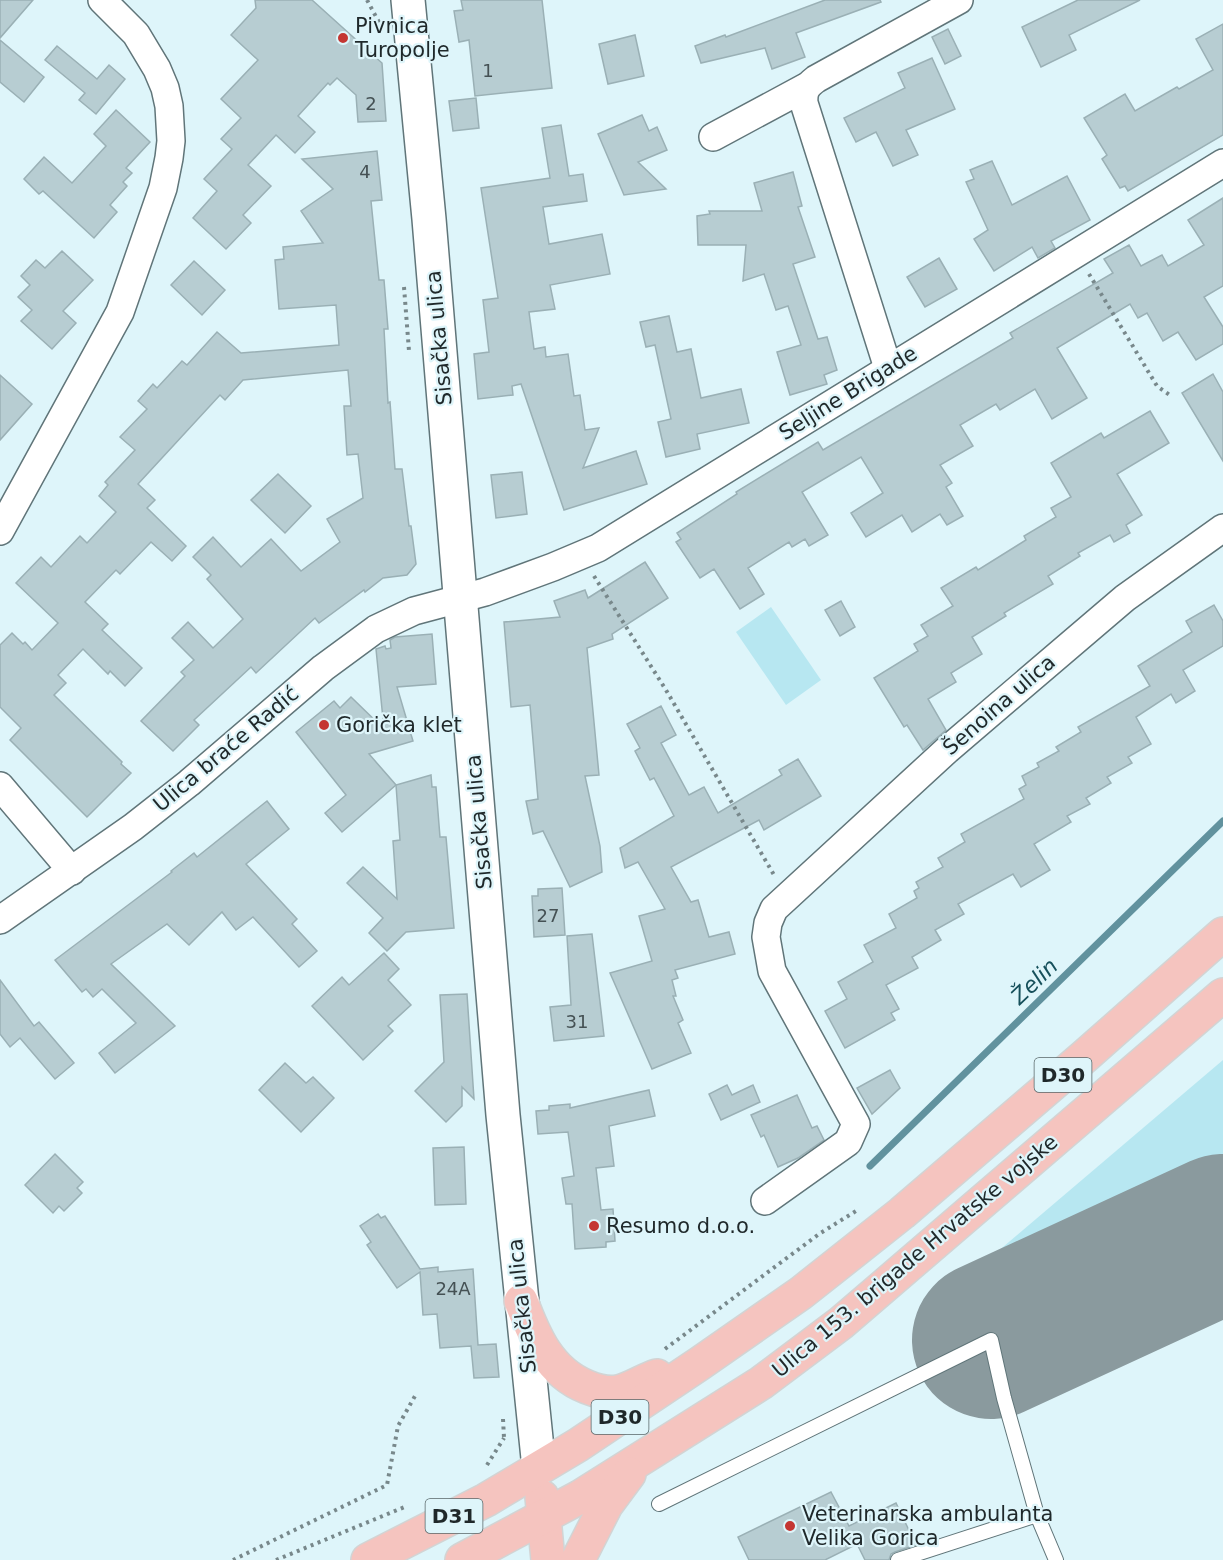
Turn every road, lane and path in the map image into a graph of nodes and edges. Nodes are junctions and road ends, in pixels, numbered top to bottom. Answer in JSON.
{"nodes":[{"id":1,"x":102,"y":0,"type":"edge"},
{"id":2,"x":386,"y":0,"type":"edge"},
{"id":3,"x":408,"y":0,"type":"edge"},
{"id":4,"x":959,"y":0,"type":"edge"},
{"id":5,"x":411,"y":48,"type":"junction"},
{"id":6,"x":806,"y":87,"type":"junction"},
{"id":7,"x":713,"y":137,"type":"dead end"},
{"id":8,"x":1223,"y":163,"type":"edge"},
{"id":9,"x":1076,"y":253,"type":"junction"},
{"id":10,"x":888,"y":368,"type":"junction"},
{"id":11,"x":1171,"y":396,"type":"dead end"},
{"id":12,"x":1223,"y":528,"type":"edge"},
{"id":13,"x":0,"y":531,"type":"edge"},
{"id":14,"x":580,"y":556,"type":"junction"},
{"id":15,"x":461,"y":597,"type":"junction"},
{"id":16,"x":0,"y":786,"type":"edge"},
{"id":17,"x":72,"y":871,"type":"junction"},
{"id":18,"x":787,"y":896,"type":"junction"},
{"id":19,"x":0,"y":920,"type":"edge"},
{"id":20,"x":1223,"y":934,"type":"edge"},
{"id":21,"x":1223,"y":995,"type":"edge"},
{"id":22,"x":765,"y":1201,"type":"dead end"},
{"id":23,"x":865,"y":1206,"type":"dead end"},
{"id":24,"x":521,"y":1301,"type":"junction"},
{"id":25,"x":656,"y":1356,"type":"dead end"},
{"id":26,"x":699,"y":1364,"type":"junction"},
{"id":27,"x":415,"y":1396,"type":"dead end"},
{"id":28,"x":508,"y":1437,"type":"dead end"},
{"id":29,"x":642,"y":1457,"type":"junction"},
{"id":30,"x":539,"y":1468,"type":"junction"},
{"id":31,"x":482,"y":1473,"type":"dead end"},
{"id":32,"x":659,"y":1504,"type":"dead end"},
{"id":33,"x":411,"y":1505,"type":"dead end"},
{"id":34,"x":544,"y":1515,"type":"junction"},
{"id":35,"x":1037,"y":1515,"type":"junction"},
{"id":36,"x":233,"y":1560,"type":"edge"},
{"id":37,"x":276,"y":1560,"type":"edge"},
{"id":38,"x":368,"y":1560,"type":"edge"},
{"id":39,"x":462,"y":1560,"type":"edge"},
{"id":40,"x":548,"y":1560,"type":"edge"},
{"id":41,"x":578,"y":1560,"type":"edge"},
{"id":42,"x":898,"y":1560,"type":"edge"},
{"id":43,"x":1056,"y":1560,"type":"edge"}],
"edges":[{"from":1,"to":13,"type":"street"},
{"from":2,"to":5,"type":"main road"},
{"from":3,"to":5,"type":"main road","name":"Sisačka ulica"},
{"from":4,"to":6,"type":"street"},
{"from":5,"to":15,"type":"main road","name":"Sisačka ulica"},
{"from":6,"to":7,"type":"street"},
{"from":6,"to":10,"type":"street"},
{"from":8,"to":9,"type":"street","name":"Seljine Brigade"},
{"from":9,"to":10,"type":"street","name":"Seljine Brigade"},
{"from":9,"to":11,"type":"path"},
{"from":10,"to":14,"type":"street","name":"Seljine Brigade"},
{"from":12,"to":18,"type":"street","name":"Šenoina ulica"},
{"from":14,"to":15,"type":"street","name":"Seljine Brigade"},
{"from":14,"to":18,"type":"path"},
{"from":15,"to":17,"type":"street","name":"Ulica braće Radić"},
{"from":15,"to":24,"type":"main road","name":"Sisačka ulica"},
{"from":16,"to":17,"type":"street"},
{"from":17,"to":19,"type":"street","name":"Ulica braće Radić"},
{"from":18,"to":22,"type":"street","name":"Šenoina ulica"},
{"from":20,"to":26,"type":"main road","name":"Ulica 153. brigade Hrvatske vojske","number":"D30"},
{"from":21,"to":29,"type":"main road","name":"Ulica 153. brigade Hrvatske vojske","number":"D30"},
{"from":23,"to":25,"type":"path"},
{"from":24,"to":26,"type":"main road"},
{"from":24,"to":30,"type":"main road","name":"Sisačka ulica"},
{"from":26,"to":30,"type":"main road","name":"Ulica 153. brigade Hrvatske vojske","number":"D30"},
{"from":27,"to":36,"type":"path"},
{"from":28,"to":31,"type":"path"},
{"from":29,"to":34,"type":"main road","name":"Ulica 153. brigade Hrvatske vojske","number":"D31"},
{"from":29,"to":41,"type":"main road"},
{"from":30,"to":34,"type":"main road","name":"Sisačka ulica"},
{"from":30,"to":38,"type":"main road","name":"Ulica 153. brigade Hrvatske vojske","number":"D31"},
{"from":32,"to":35,"type":"lane"},
{"from":33,"to":37,"type":"path"},
{"from":34,"to":39,"type":"main road","name":"Ulica 153. brigade Hrvatske vojske","number":"D31"},
{"from":34,"to":40,"type":"main road","name":"Sisačka ulica"},
{"from":35,"to":42,"type":"lane"},
{"from":35,"to":43,"type":"lane"}]}
